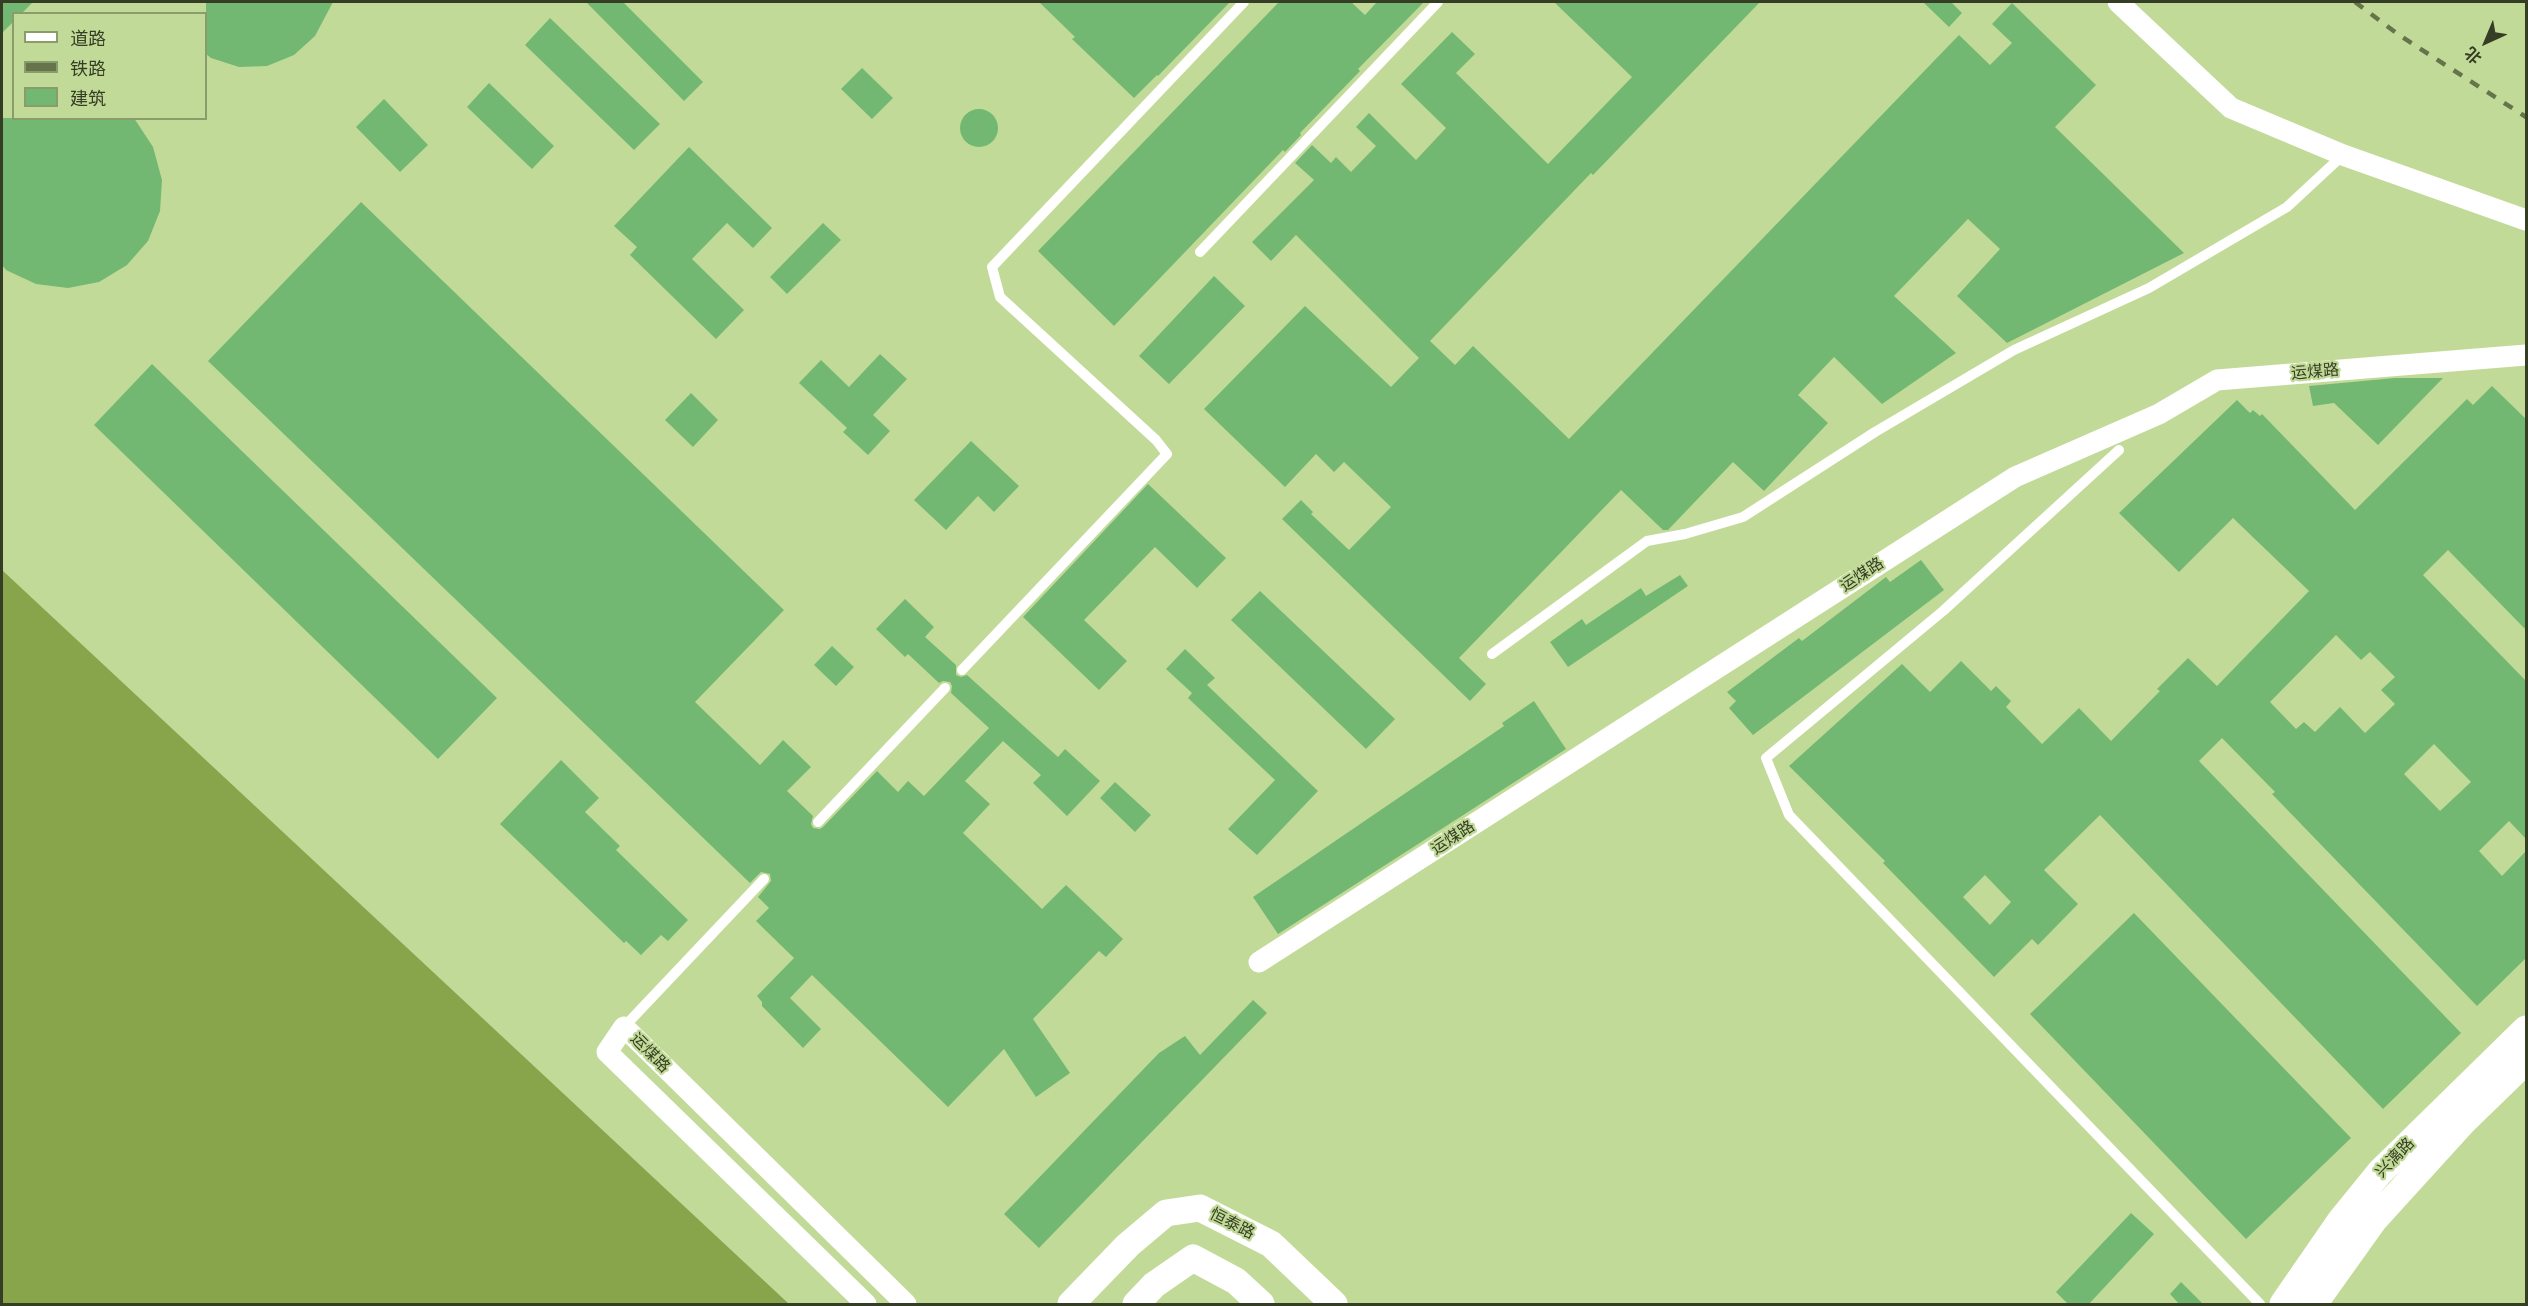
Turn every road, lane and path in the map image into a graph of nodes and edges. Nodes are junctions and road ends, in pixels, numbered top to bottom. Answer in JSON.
{"nodes":[{"id":1,"x":1244,"y":2,"type":"edge"},
{"id":2,"x":1438,"y":2,"type":"edge"},
{"id":3,"x":2118,"y":2,"type":"edge"},
{"id":4,"x":2343,"y":155,"type":"junction"},
{"id":5,"x":2526,"y":220,"type":"edge"},
{"id":6,"x":1200,"y":252,"type":"dead end"},
{"id":7,"x":2526,"y":355,"type":"edge"},
{"id":8,"x":2119,"y":450,"type":"dead end"},
{"id":9,"x":1492,"y":654,"type":"dead end"},
{"id":10,"x":962,"y":670,"type":"dead end"},
{"id":11,"x":945,"y":688,"type":"dead end"},
{"id":12,"x":818,"y":822,"type":"dead end"},
{"id":13,"x":764,"y":879,"type":"dead end"},
{"id":14,"x":1259,"y":962,"type":"dead end"},
{"id":15,"x":624,"y":1027,"type":"junction"},
{"id":16,"x":2526,"y":1029,"type":"edge"},
{"id":17,"x":2526,"y":1061,"type":"edge"},
{"id":18,"x":866,"y":1305,"type":"edge"},
{"id":19,"x":906,"y":1305,"type":"edge"},
{"id":20,"x":1071,"y":1305,"type":"edge"},
{"id":21,"x":1136,"y":1305,"type":"edge"},
{"id":22,"x":1261,"y":1305,"type":"edge"},
{"id":23,"x":1334,"y":1305,"type":"edge"},
{"id":24,"x":2260,"y":1305,"type":"edge"},
{"id":25,"x":2283,"y":1305,"type":"edge"},
{"id":26,"x":2314,"y":1305,"type":"edge"}],
"edges":[{"from":1,"to":10,"type":"lane"},
{"from":2,"to":6,"type":"lane"},
{"from":3,"to":4,"type":"street"},
{"from":4,"to":5,"type":"street"},
{"from":4,"to":9,"type":"lane"},
{"from":7,"to":14,"type":"street","name":"运煤路"},
{"from":8,"to":24,"type":"lane"},
{"from":11,"to":12,"type":"lane"},
{"from":13,"to":15,"type":"lane"},
{"from":15,"to":18,"type":"street","name":"运煤路"},
{"from":15,"to":19,"type":"street","name":"运煤路"},
{"from":16,"to":25,"type":"street","name":"兴漓路"},
{"from":17,"to":26,"type":"street","name":"兴漓路"},
{"from":20,"to":23,"type":"street","name":"恒泰路"},
{"from":21,"to":22,"type":"street"}]}
